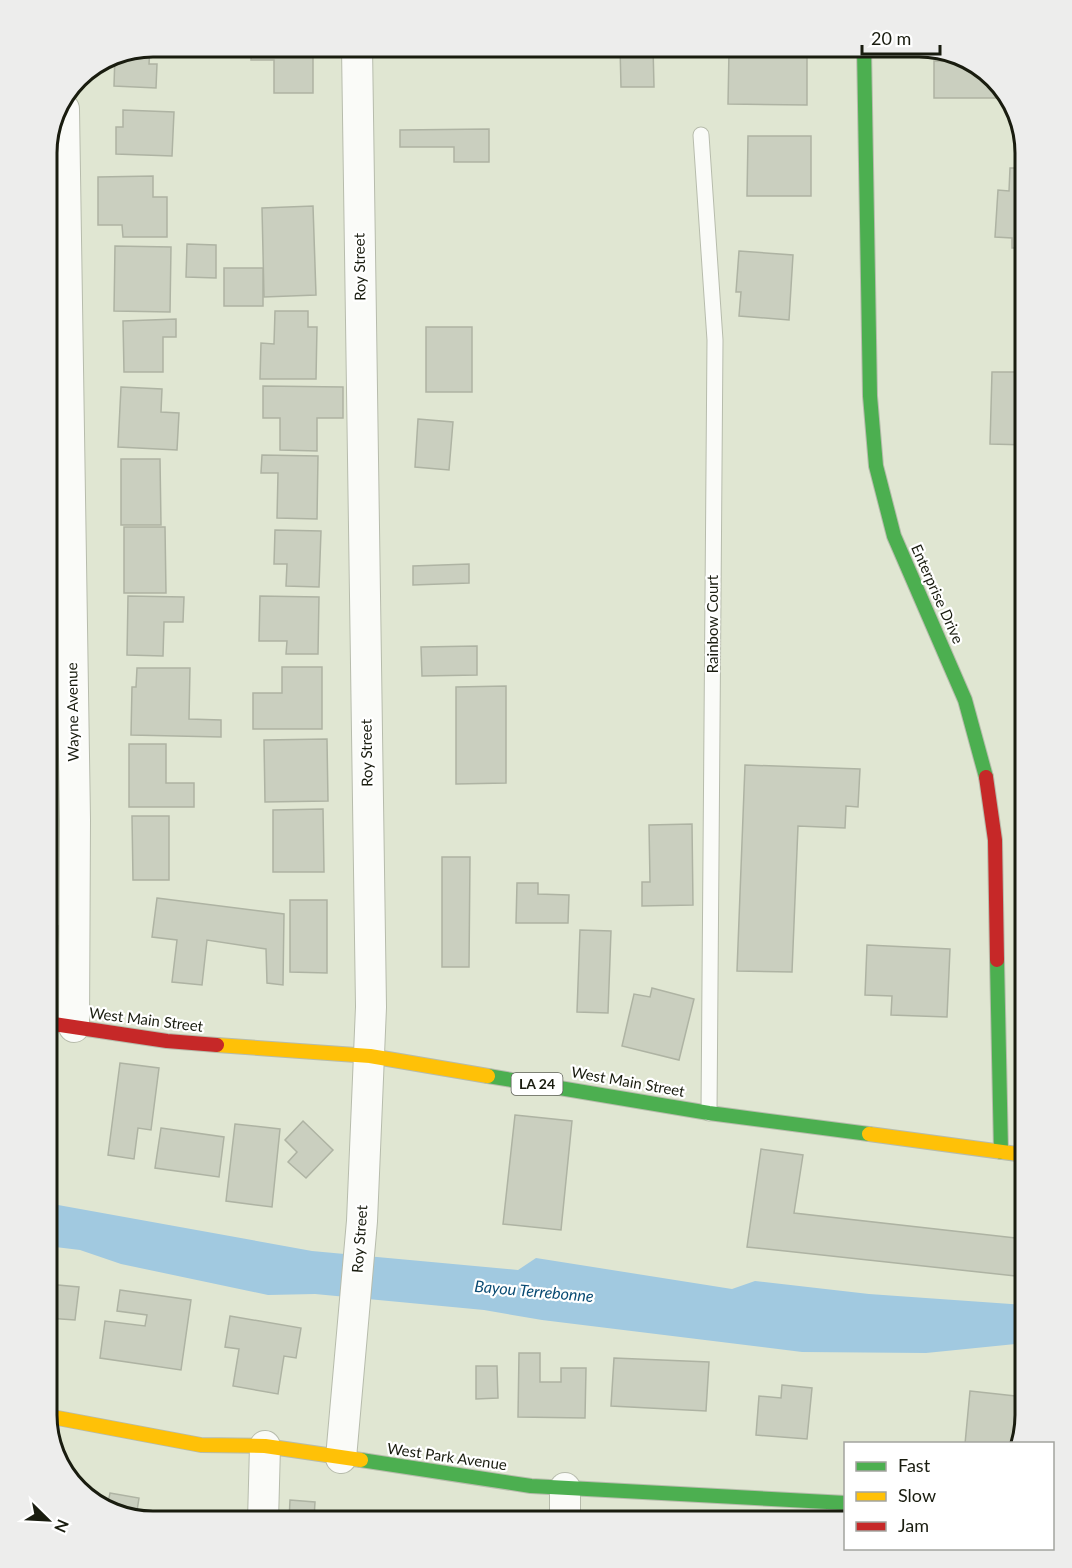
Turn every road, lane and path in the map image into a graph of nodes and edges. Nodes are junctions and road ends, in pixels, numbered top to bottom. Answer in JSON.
{"nodes":[{"id":1,"x":357,"y":57,"type":"edge"},
{"id":2,"x":864,"y":57,"type":"edge"},
{"id":3,"x":64,"y":117,"type":"edge"},
{"id":4,"x":701,"y":135,"type":"dead end"},
{"id":5,"x":60,"y":1025,"type":"edge"},
{"id":6,"x":370,"y":1056,"type":"junction"},
{"id":7,"x":709,"y":1113,"type":"junction"},
{"id":8,"x":1001,"y":1152,"type":"junction"},
{"id":9,"x":1015,"y":1154,"type":"edge"},
{"id":10,"x":57,"y":1418,"type":"edge"},
{"id":11,"x":265,"y":1446,"type":"junction"},
{"id":12,"x":341,"y":1458,"type":"junction"},
{"id":13,"x":565,"y":1488,"type":"junction"},
{"id":14,"x":844,"y":1503,"type":"edge"},
{"id":15,"x":263,"y":1511,"type":"edge"},
{"id":16,"x":565,"y":1511,"type":"edge"}],
"edges":[{"from":1,"to":6,"type":"street","name":"Roy Street"},
{"from":2,"to":8,"type":"main road","name":"Enterprise Drive"},
{"from":3,"to":5,"type":"street","name":"Wayne Avenue"},
{"from":4,"to":7,"type":"lane","name":"Rainbow Court"},
{"from":5,"to":6,"type":"main road","name":"West Main Street","number":"LA 24"},
{"from":6,"to":7,"type":"main road","name":"West Main Street","number":"LA 24"},
{"from":6,"to":12,"type":"street","name":"Roy Street"},
{"from":7,"to":8,"type":"main road","name":"West Main Street","number":"LA 24"},
{"from":8,"to":9,"type":"main road","name":"West Main Street","number":"LA 24"},
{"from":10,"to":11,"type":"main road","name":"West Park Avenue"},
{"from":11,"to":12,"type":"main road","name":"West Park Avenue"},
{"from":11,"to":15,"type":"street"},
{"from":12,"to":13,"type":"main road","name":"West Park Avenue"},
{"from":13,"to":14,"type":"main road","name":"West Park Avenue"},
{"from":13,"to":16,"type":"street"}]}
